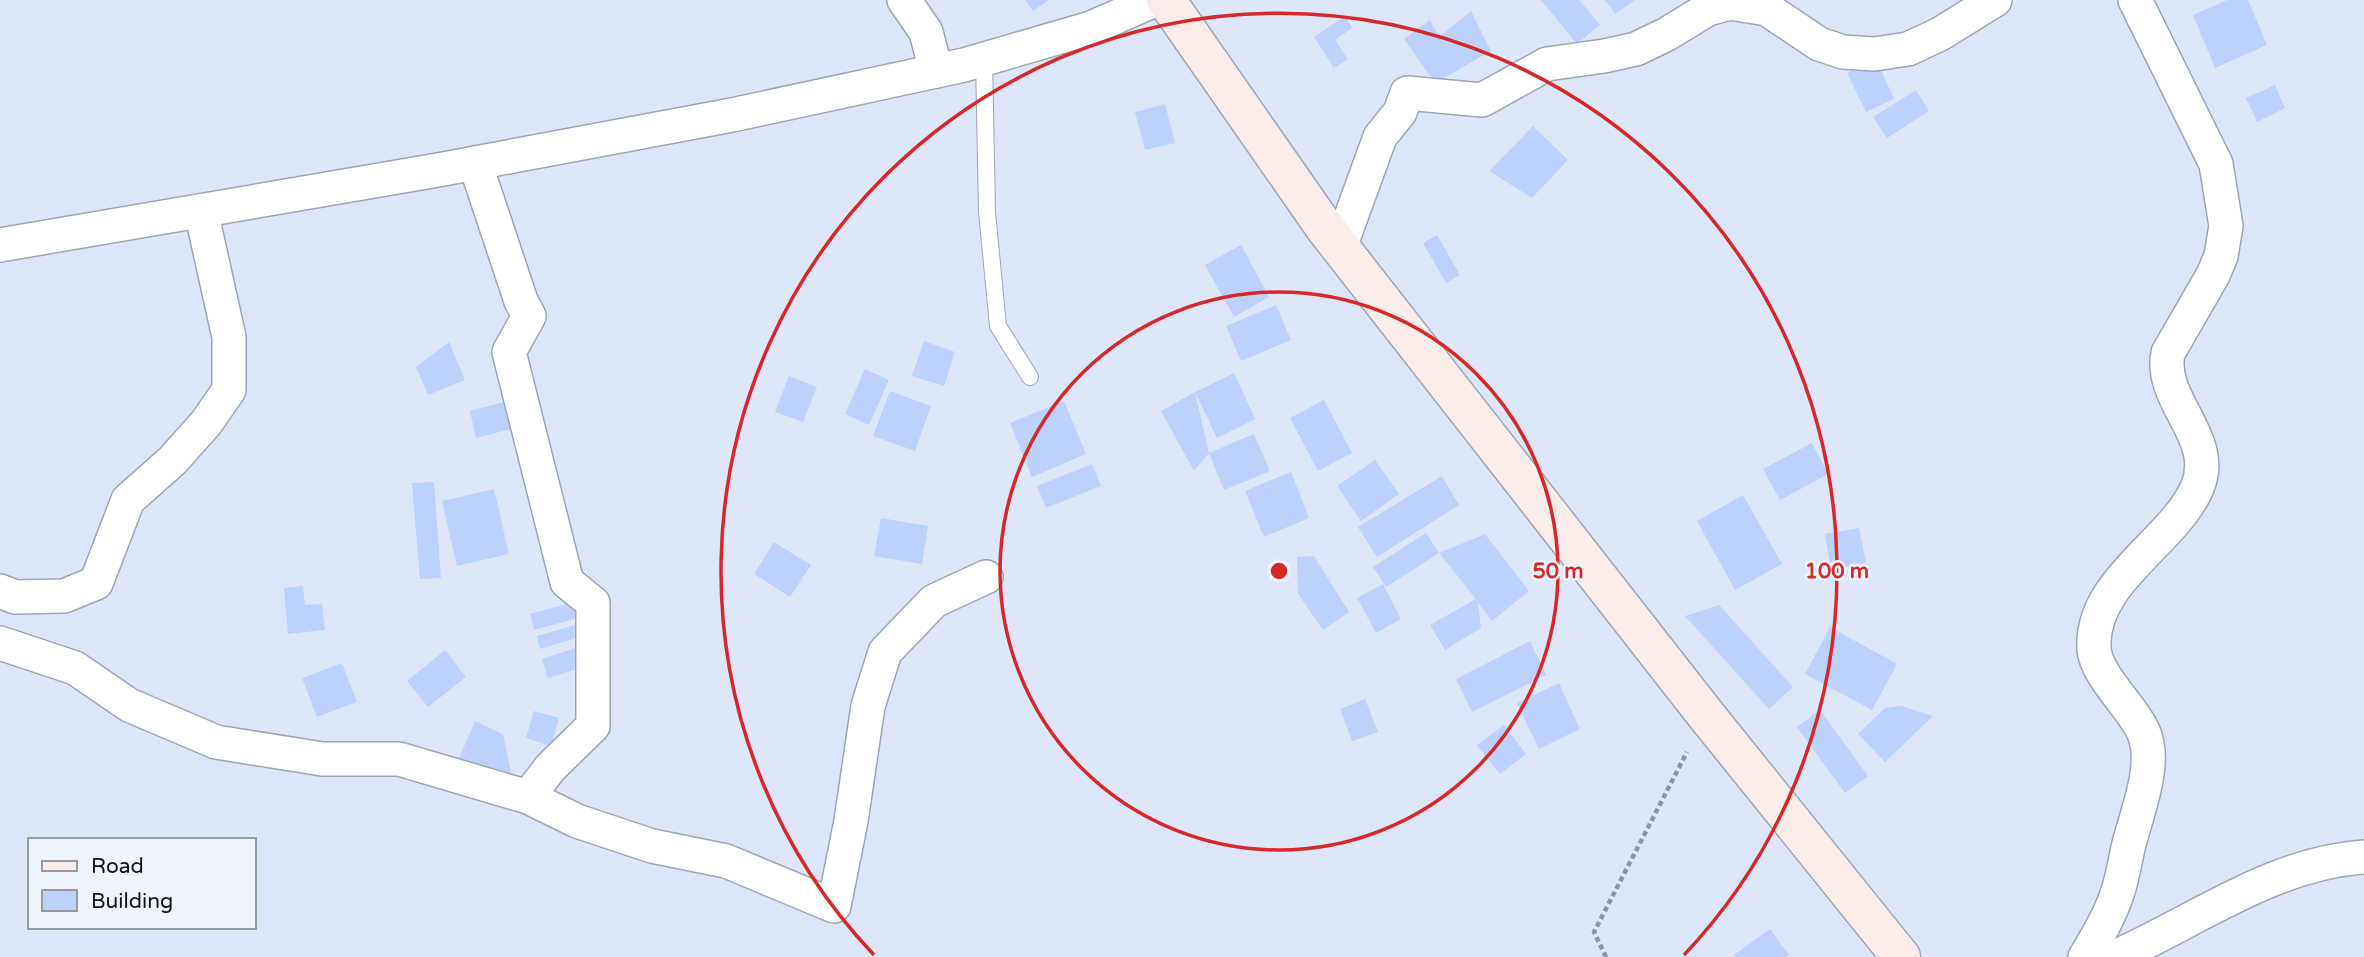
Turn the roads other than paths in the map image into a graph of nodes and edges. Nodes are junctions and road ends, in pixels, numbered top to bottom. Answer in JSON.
{"nodes":[{"id":1,"x":904,"y":0,"type":"edge"},
{"id":2,"x":1154,"y":0,"type":"edge"},
{"id":3,"x":1166,"y":0,"type":"edge"},
{"id":4,"x":1995,"y":0,"type":"edge"},
{"id":5,"x":2135,"y":0,"type":"edge"},
{"id":6,"x":984,"y":59,"type":"junction"},
{"id":7,"x":936,"y":71,"type":"junction"},
{"id":8,"x":475,"y":163,"type":"junction"},
{"id":9,"x":201,"y":211,"type":"junction"},
{"id":10,"x":0,"y":245,"type":"edge"},
{"id":11,"x":1340,"y":247,"type":"junction"},
{"id":12,"x":1030,"y":377,"type":"dead end"},
{"id":13,"x":986,"y":576,"type":"dead end"},
{"id":14,"x":0,"y":591,"type":"edge"},
{"id":15,"x":0,"y":643,"type":"edge"},
{"id":16,"x":528,"y":797,"type":"junction"},
{"id":17,"x":2364,"y":857,"type":"edge"},
{"id":18,"x":1901,"y":957,"type":"edge"},
{"id":19,"x":2085,"y":957,"type":"edge"},
{"id":20,"x":2115,"y":957,"type":"edge"}],
"edges":[{"from":1,"to":7,"type":"street"},
{"from":2,"to":6,"type":"street"},
{"from":3,"to":11,"type":"main road"},
{"from":4,"to":11,"type":"street"},
{"from":5,"to":19,"type":"street"},
{"from":6,"to":7,"type":"street"},
{"from":6,"to":12,"type":"lane"},
{"from":7,"to":8,"type":"street"},
{"from":8,"to":9,"type":"street"},
{"from":8,"to":16,"type":"street"},
{"from":9,"to":10,"type":"street"},
{"from":9,"to":14,"type":"street"},
{"from":11,"to":18,"type":"main road"},
{"from":13,"to":16,"type":"street"},
{"from":15,"to":16,"type":"street"},
{"from":17,"to":20,"type":"street"}]}
